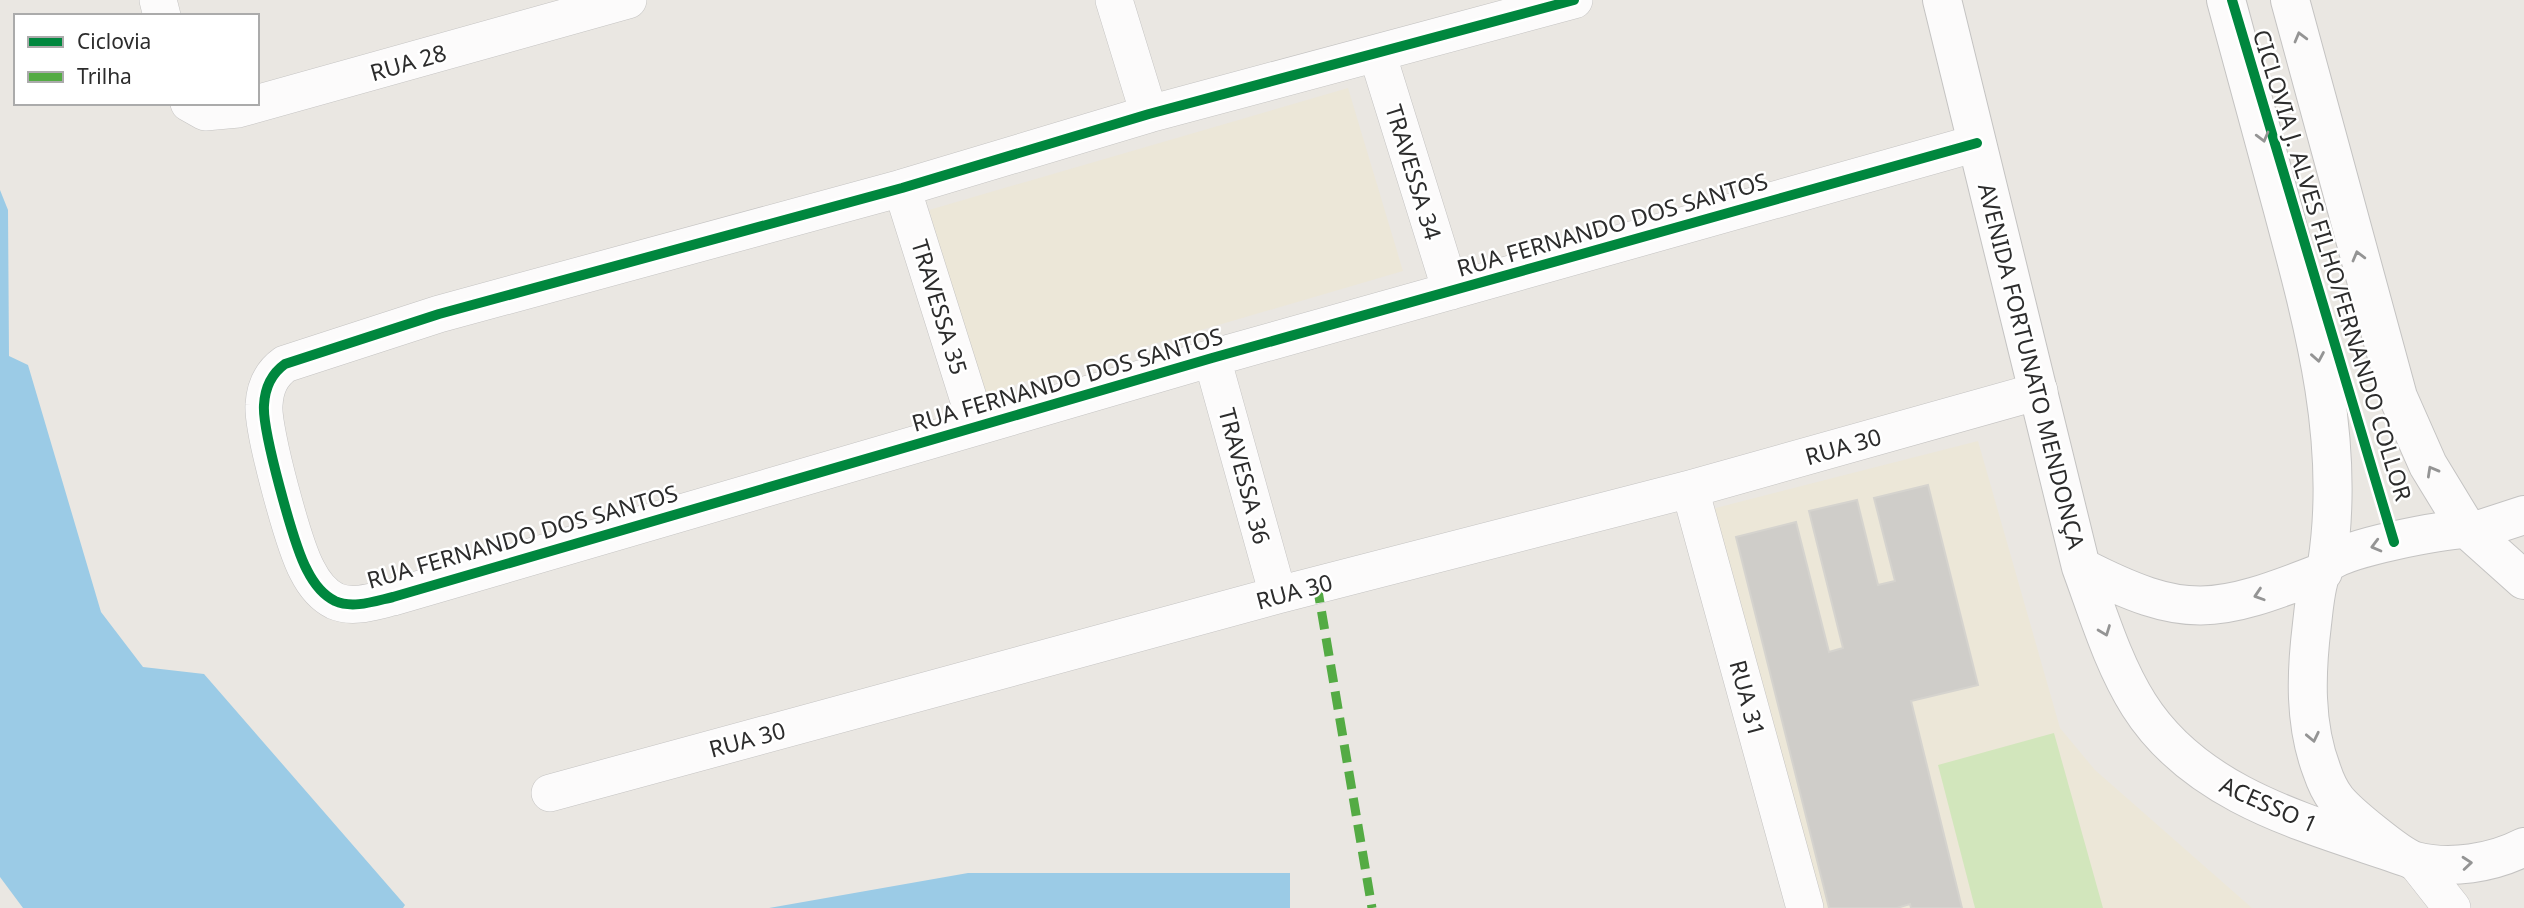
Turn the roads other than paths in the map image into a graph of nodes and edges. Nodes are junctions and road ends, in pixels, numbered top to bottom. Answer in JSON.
{"nodes":[{"id":1,"x":628,"y":0,"type":"edge"},
{"id":2,"x":1114,"y":0,"type":"edge"},
{"id":3,"x":1574,"y":0,"type":"edge"},
{"id":4,"x":1942,"y":0,"type":"edge"},
{"id":5,"x":2226,"y":0,"type":"edge"},
{"id":6,"x":2290,"y":0,"type":"edge"},
{"id":7,"x":1377,"y":53,"type":"junction"},
{"id":8,"x":259,"y":102,"type":"edge"},
{"id":9,"x":193,"y":105,"type":"edge"},
{"id":10,"x":249,"y":105,"type":"edge"},
{"id":11,"x":1149,"y":114,"type":"junction"},
{"id":12,"x":1977,"y":143,"type":"junction"},
{"id":13,"x":902,"y":188,"type":"junction"},
{"id":14,"x":1451,"y":291,"type":"junction"},
{"id":15,"x":1212,"y":358,"type":"junction"},
{"id":16,"x":2039,"y":391,"type":"junction"},
{"id":17,"x":977,"y":426,"type":"junction"},
{"id":18,"x":1690,"y":489,"type":"junction"},
{"id":19,"x":2524,"y":515,"type":"edge"},
{"id":20,"x":2470,"y":531,"type":"junction"},
{"id":21,"x":2081,"y":567,"type":"junction"},
{"id":22,"x":2325,"y":568,"type":"junction"},
{"id":23,"x":2524,"y":580,"type":"edge"},
{"id":24,"x":1278,"y":595,"type":"junction"},
{"id":25,"x":550,"y":793,"type":"dead end"},
{"id":26,"x":2524,"y":847,"type":"edge"},
{"id":27,"x":2412,"y":859,"type":"junction"},
{"id":28,"x":1805,"y":908,"type":"edge"},
{"id":29,"x":2452,"y":908,"type":"edge"}],
"edges":[{"from":1,"to":8,"type":"street","name":"RUA 28"},
{"from":2,"to":11,"type":"street"},
{"from":3,"to":7,"type":"street","name":"RUA FERNANDO DOS SANTOS"},
{"from":4,"to":12,"type":"street","name":"AVENIDA FORTUNATO MENDONÇA"},
{"from":5,"to":22,"type":"street","one_way":true},
{"from":20,"to":6,"type":"street","one_way":true},
{"from":7,"to":11,"type":"street","name":"RUA FERNANDO DOS SANTOS"},
{"from":7,"to":14,"type":"street","name":"TRAVESSA 34"},
{"from":9,"to":10,"type":"street","name":"RUA 28"},
{"from":11,"to":13,"type":"street","name":"RUA FERNANDO DOS SANTOS"},
{"from":12,"to":14,"type":"street","name":"RUA FERNANDO DOS SANTOS"},
{"from":12,"to":16,"type":"street","name":"AVENIDA FORTUNATO MENDONÇA"},
{"from":13,"to":17,"type":"street","name":"TRAVESSA 35"},
{"from":13,"to":17,"type":"street","name":"RUA FERNANDO DOS SANTOS"},
{"from":14,"to":15,"type":"street","name":"RUA FERNANDO DOS SANTOS"},
{"from":15,"to":17,"type":"street","name":"RUA FERNANDO DOS SANTOS"},
{"from":15,"to":24,"type":"street","name":"TRAVESSA 36"},
{"from":16,"to":18,"type":"street","name":"RUA 30"},
{"from":16,"to":21,"type":"street","name":"AVENIDA FORTUNATO MENDONÇA"},
{"from":18,"to":24,"type":"street","name":"RUA 30"},
{"from":18,"to":28,"type":"street","name":"RUA 31"},
{"from":19,"to":20,"type":"street","name":"AVENIDA FORTUNATO MENDONÇA"},
{"from":20,"to":22,"type":"street","name":"AVENIDA FORTUNATO MENDONÇA","one_way":true},
{"from":20,"to":23,"type":"street"},
{"from":22,"to":21,"type":"street","name":"AVENIDA FORTUNATO MENDONÇA","one_way":true},
{"from":21,"to":27,"type":"street","name":"ACESSO 1","one_way":true},
{"from":22,"to":27,"type":"street","one_way":true},
{"from":24,"to":25,"type":"street","name":"RUA 30"},
{"from":27,"to":26,"type":"street","name":"ACESSO 1","one_way":true},
{"from":27,"to":29,"type":"street"}]}
